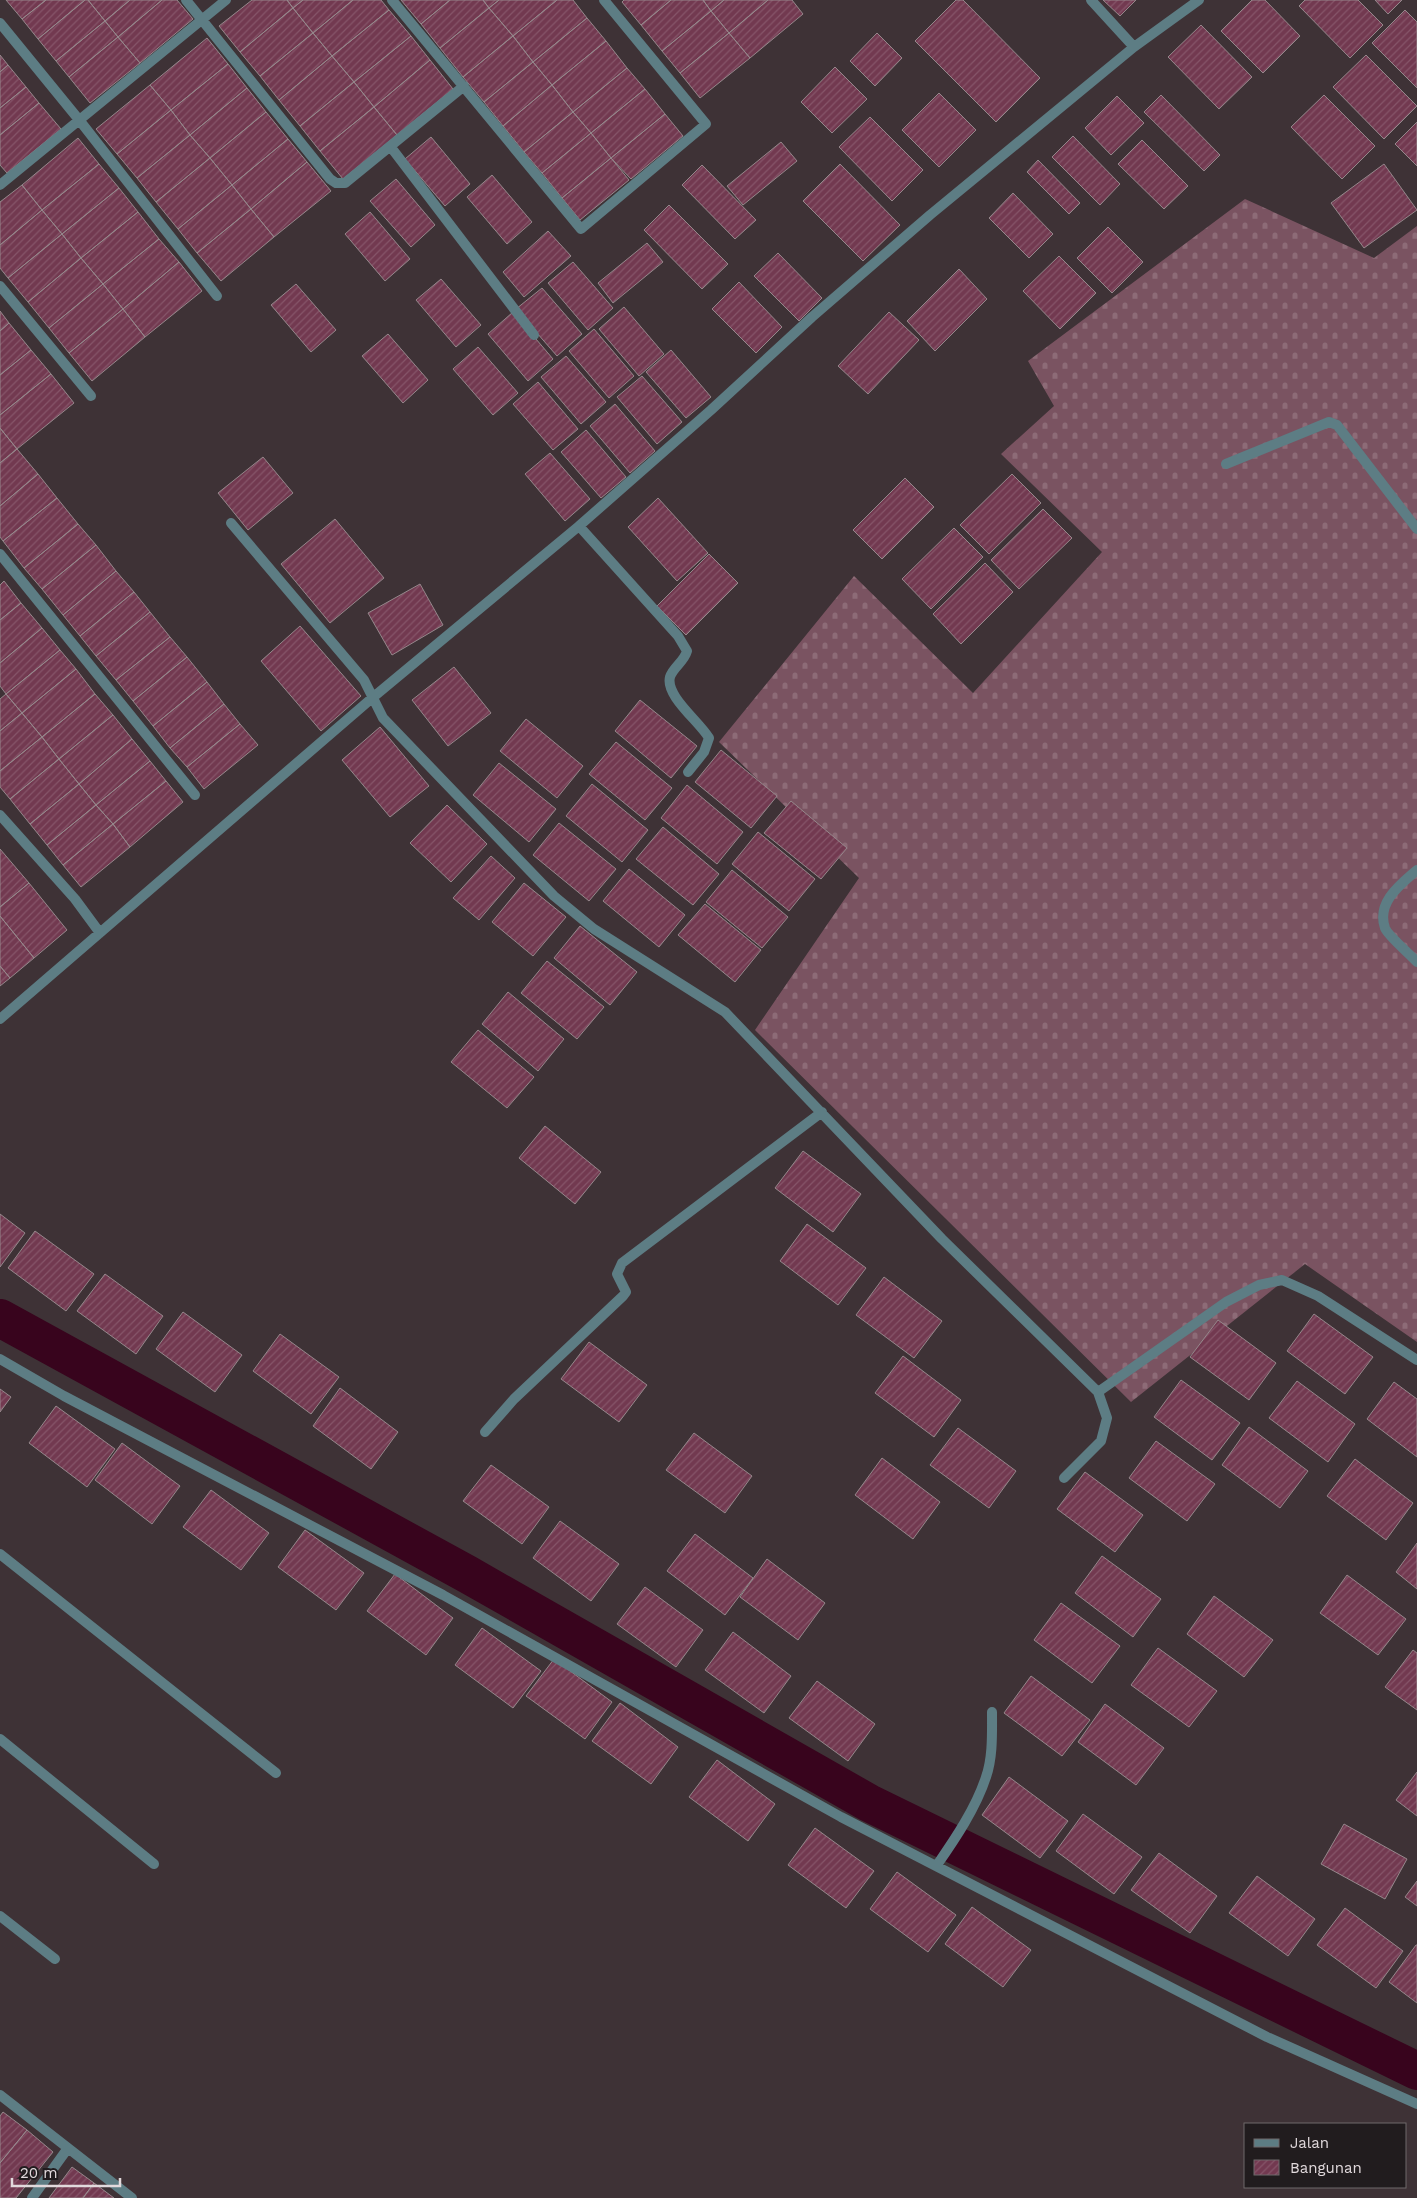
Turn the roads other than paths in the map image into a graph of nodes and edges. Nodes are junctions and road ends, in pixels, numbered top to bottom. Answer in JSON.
{"nodes":[{"id":1,"x":186,"y":0,"type":"edge"},
{"id":2,"x":226,"y":0,"type":"edge"},
{"id":3,"x":392,"y":0,"type":"edge"},
{"id":4,"x":604,"y":0,"type":"edge"},
{"id":5,"x":1092,"y":0,"type":"edge"},
{"id":6,"x":1199,"y":0,"type":"edge"},
{"id":7,"x":202,"y":20,"type":"junction"},
{"id":8,"x":0,"y":23,"type":"edge"},
{"id":9,"x":1134,"y":46,"type":"junction"},
{"id":10,"x":464,"y":86,"type":"junction"},
{"id":11,"x":80,"y":121,"type":"junction"},
{"id":12,"x":390,"y":146,"type":"junction"},
{"id":13,"x":0,"y":185,"type":"edge"},
{"id":14,"x":0,"y":286,"type":"edge"},
{"id":15,"x":217,"y":296,"type":"dead end"},
{"id":16,"x":534,"y":335,"type":"dead end"},
{"id":17,"x":91,"y":396,"type":"dead end"},
{"id":18,"x":1226,"y":464,"type":"dead end"},
{"id":19,"x":231,"y":524,"type":"dead end"},
{"id":20,"x":579,"y":526,"type":"junction"},
{"id":21,"x":1417,"y":529,"type":"edge"},
{"id":22,"x":0,"y":554,"type":"edge"},
{"id":23,"x":371,"y":699,"type":"junction"},
{"id":24,"x":688,"y":772,"type":"dead end"},
{"id":25,"x":195,"y":795,"type":"dead end"},
{"id":26,"x":0,"y":815,"type":"edge"},
{"id":27,"x":1417,"y":870,"type":"edge"},
{"id":28,"x":100,"y":933,"type":"junction"},
{"id":29,"x":1417,"y":962,"type":"edge"},
{"id":30,"x":0,"y":1019,"type":"edge"},
{"id":31,"x":822,"y":1112,"type":"junction"},
{"id":32,"x":0,"y":1359,"type":"edge"},
{"id":33,"x":1417,"y":1360,"type":"edge"},
{"id":34,"x":1098,"y":1392,"type":"junction"},
{"id":35,"x":485,"y":1432,"type":"dead end"},
{"id":36,"x":1064,"y":1478,"type":"dead end"},
{"id":37,"x":0,"y":1554,"type":"edge"},
{"id":38,"x":992,"y":1712,"type":"dead end"},
{"id":39,"x":0,"y":1739,"type":"edge"},
{"id":40,"x":276,"y":1773,"type":"dead end"},
{"id":41,"x":154,"y":1864,"type":"dead end"},
{"id":42,"x":937,"y":1865,"type":"junction"},
{"id":43,"x":0,"y":1916,"type":"edge"},
{"id":44,"x":55,"y":1959,"type":"dead end"},
{"id":45,"x":0,"y":2095,"type":"edge"},
{"id":46,"x":1417,"y":2104,"type":"edge"},
{"id":47,"x":68,"y":2148,"type":"junction"},
{"id":48,"x":32,"y":2198,"type":"edge"},
{"id":49,"x":132,"y":2198,"type":"edge"}],
"edges":[{"from":1,"to":7,"type":"street"},
{"from":2,"to":7,"type":"street"},
{"from":3,"to":10,"type":"street"},
{"from":4,"to":10,"type":"street"},
{"from":5,"to":9,"type":"street"},
{"from":6,"to":9,"type":"street"},
{"from":7,"to":11,"type":"street"},
{"from":7,"to":12,"type":"street"},
{"from":8,"to":11,"type":"street"},
{"from":9,"to":20,"type":"street"},
{"from":10,"to":12,"type":"street"},
{"from":11,"to":13,"type":"street"},
{"from":11,"to":15,"type":"street"},
{"from":12,"to":16,"type":"street"},
{"from":14,"to":17,"type":"street"},
{"from":18,"to":21,"type":"street"},
{"from":19,"to":23,"type":"street"},
{"from":20,"to":23,"type":"street"},
{"from":20,"to":24,"type":"street"},
{"from":22,"to":25,"type":"street"},
{"from":23,"to":28,"type":"street"},
{"from":23,"to":31,"type":"street"},
{"from":26,"to":28,"type":"street"},
{"from":27,"to":29,"type":"street"},
{"from":28,"to":30,"type":"street"},
{"from":31,"to":34,"type":"street"},
{"from":31,"to":35,"type":"street"},
{"from":32,"to":42,"type":"street"},
{"from":33,"to":34,"type":"street"},
{"from":34,"to":36,"type":"street"},
{"from":37,"to":40,"type":"street"},
{"from":38,"to":42,"type":"street"},
{"from":39,"to":41,"type":"street"},
{"from":42,"to":46,"type":"street"},
{"from":43,"to":44,"type":"street"},
{"from":45,"to":47,"type":"street"},
{"from":47,"to":48,"type":"street"},
{"from":47,"to":49,"type":"street"}]}
